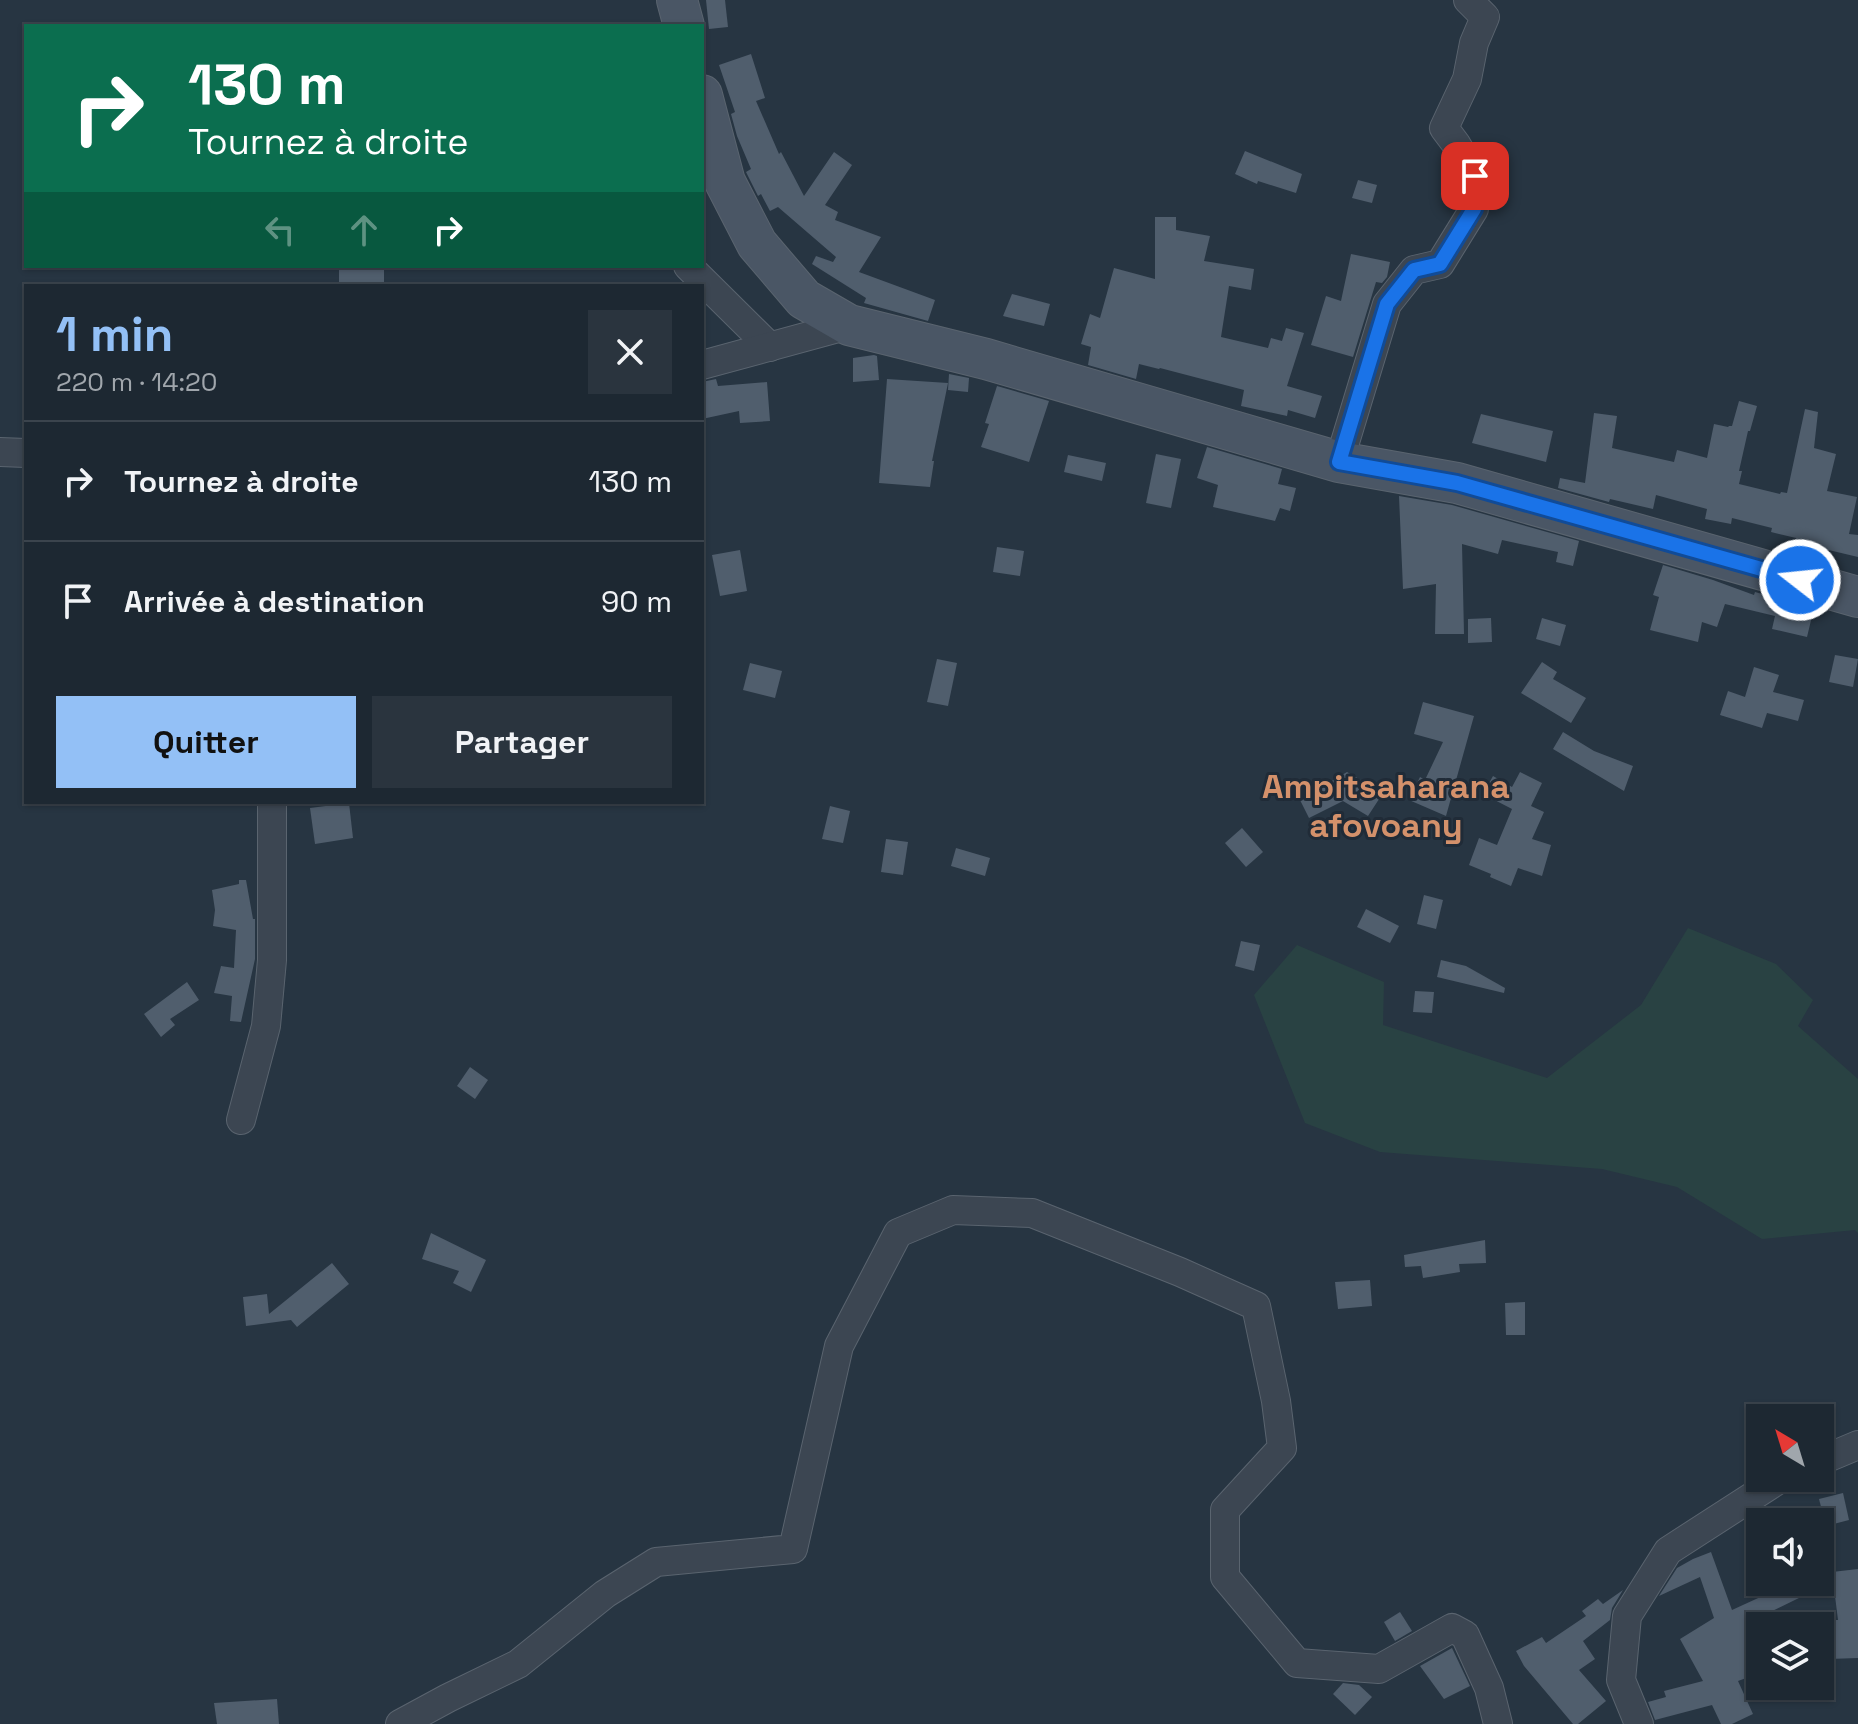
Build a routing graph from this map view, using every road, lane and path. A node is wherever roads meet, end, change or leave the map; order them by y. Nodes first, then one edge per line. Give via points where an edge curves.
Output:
1 (677, 0) edge
2 (1468, 0) edge
3 (683, 24) edge
4 (704, 103) edge
5 (690, 268) edge
6 (849, 325) junction
7 (770, 347) junction
8 (704, 364) edge
9 (0, 452) edge
10 (24, 453) edge
11 (1339, 462) junction
12 (1858, 597) edge
13 (272, 804) edge
14 (241, 1120) dead end
15 (1858, 1445) edge
16 (1834, 1455) edge
17 (1759, 1492) edge
18 (400, 1724) edge
19 (1498, 1724) edge
20 (1639, 1724) edge

1 - 3 main road
2 - 11 street via 1485,17 1467,79 1444,128 1475,176 1474,209 1440,264 1414,270 1387,304
4 - 6 main road via 725,182 757,244 804,299
5 - 7 street
6 - 7 street
6 - 11 main road via 986,359
7 - 8 street
9 - 10 street
11 - 12 main road via 1457,483
13 - 14 street via 272,960 266,1026
15 - 16 street
17 - 20 street via 1668,1551 1627,1616 1621,1680
18 - 19 street via 518,1664 605,1594 656,1562 793,1549 839,1346 898,1233 953,1210 1032,1213 1256,1306 1282,1448 1225,1510 1225,1577 1297,1663 1379,1669 1452,1628 1465,1635 1489,1688

